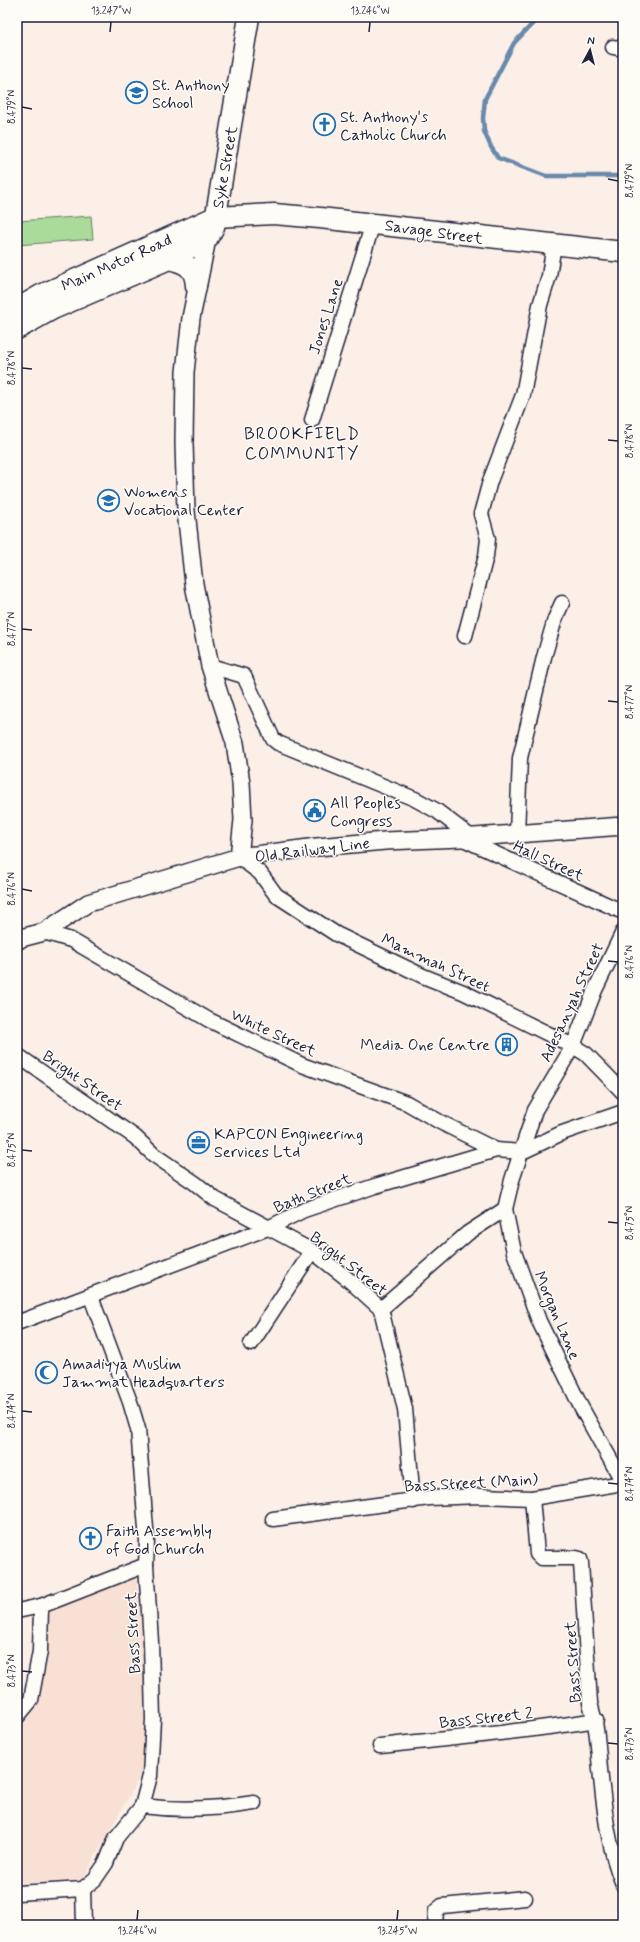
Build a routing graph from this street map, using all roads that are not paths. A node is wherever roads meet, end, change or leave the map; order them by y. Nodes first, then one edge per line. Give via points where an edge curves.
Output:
1 (249, 17) edge
2 (244, 215) joint
3 (215, 217) junction
4 (373, 223) junction
5 (207, 239) junction
6 (554, 244) junction
7 (623, 252) edge
8 (169, 259) junction
9 (196, 286) junction
10 (17, 309) edge
11 (17, 329) edge
12 (312, 420) dead end
13 (562, 603) dead end
14 (465, 636) dead end
15 (210, 666) junction
16 (623, 826) edge
17 (517, 834) junction
18 (466, 838) junction
19 (239, 857) junction
20 (623, 912) edge
21 (44, 932) junction
22 (623, 932) edge
23 (18, 937) edge
24 (573, 1046) junction
25 (17, 1055) edge
26 (623, 1092) edge
27 (623, 1112) edge
28 (496, 1150) junction
29 (522, 1152) junction
30 (505, 1209) junction
31 (268, 1228) junction
32 (312, 1252) junction
33 (91, 1296) junction
34 (381, 1309) junction
35 (18, 1322) edge
36 (251, 1344) dead end
37 (623, 1483) edge
38 (532, 1498) junction
39 (413, 1501) junction
40 (273, 1520) dead end
41 (146, 1565) junction
42 (41, 1606) junction
43 (17, 1611) edge
44 (17, 1717) edge
45 (596, 1720) junction
46 (380, 1746) dead end
47 (254, 1803) dead end
48 (142, 1806) junction
49 (623, 1884) edge
50 (83, 1889) junction
51 (17, 1893) edge
52 (525, 1898) dead end
53 (84, 1925) edge
54 (435, 1925) edge

1 - 3 main road, Syke Street
2 - 3 main road, Syke Street
2 - 4 main road, Savage Street via 274,214
3 - 5 main road via 214,228
3 - 10 main road, Main Motor Road via 41,295
4 - 6 main road, Savage Street via 501,240
4 - 12 street, Jones Lane
5 - 8 main road, Main Motor Road
5 - 9 street
6 - 7 main road, Savage Street
6 - 14 street via 524,395 490,480 481,514 488,539 486,556
8 - 9 main road via 189,267 196,274
8 - 11 main road, Main Motor Road via 52,309
9 - 15 street via 185,372 184,443 194,584
13 - 17 street via 544,657 520,758
15 - 18 street, Hall Street via 244,676 278,743 415,799 437,811
15 - 19 street via 235,743 244,820
16 - 17 street, Old Railway Line
17 - 18 street, Old Railway Line
18 - 19 street, Old Railway Line via 317,846
18 - 20 street, Hall Street
19 - 21 street, Old Railway Line via 88,903
19 - 24 street, Mammah Street via 260,873 276,895 336,934
21 - 23 street, Old Railway Line
21 - 28 street, White Street via 71,940 209,1020 302,1065 407,1103
22 - 24 street, Adesanyah Street via 595,990
24 - 26 street, Mammah Street via 586,1054
24 - 29 street, Adesanyah Street via 535,1110
25 - 31 street, Bright Street via 135,1137 154,1155 215,1199
27 - 29 street, Bath Street via 562,1133
28 - 29 street, Bath Street
28 - 31 street, Bath Street via 304,1210
29 - 30 street, Morgan Lane
30 - 34 street via 468,1233
30 - 37 street, Morgan Lane via 514,1252 539,1321 581,1407
31 - 32 street, Bright Street
31 - 33 street, Bath Street
32 - 34 street, Bright Street
32 - 36 street
33 - 35 street, Bath Street
33 - 41 street, Bass Street via 138,1429 147,1541
34 - 39 street, Bright Street via 405,1409
37 - 38 street, Bass Street (Main)
38 - 39 street, Bass Street (Main) via 480,1496
38 - 45 street, Bass Street via 537,1554 541,1558 580,1559 590,1703
39 - 40 street, Bass Street (Main)
41 - 42 street
41 - 48 street, Bass Street via 153,1719 150,1776
42 - 43 street
42 - 44 street via 40,1651 31,1700
45 - 46 street, Bass Street 2 via 549,1728
45 - 49 street, Bass Street via 600,1771 612,1852
47 - 48 street via 222,1808 164,1809
48 - 50 street, Bass Street via 116,1838 106,1863 95,1879
50 - 51 street
50 - 53 street
52 - 54 street via 442,1906 436,1911

